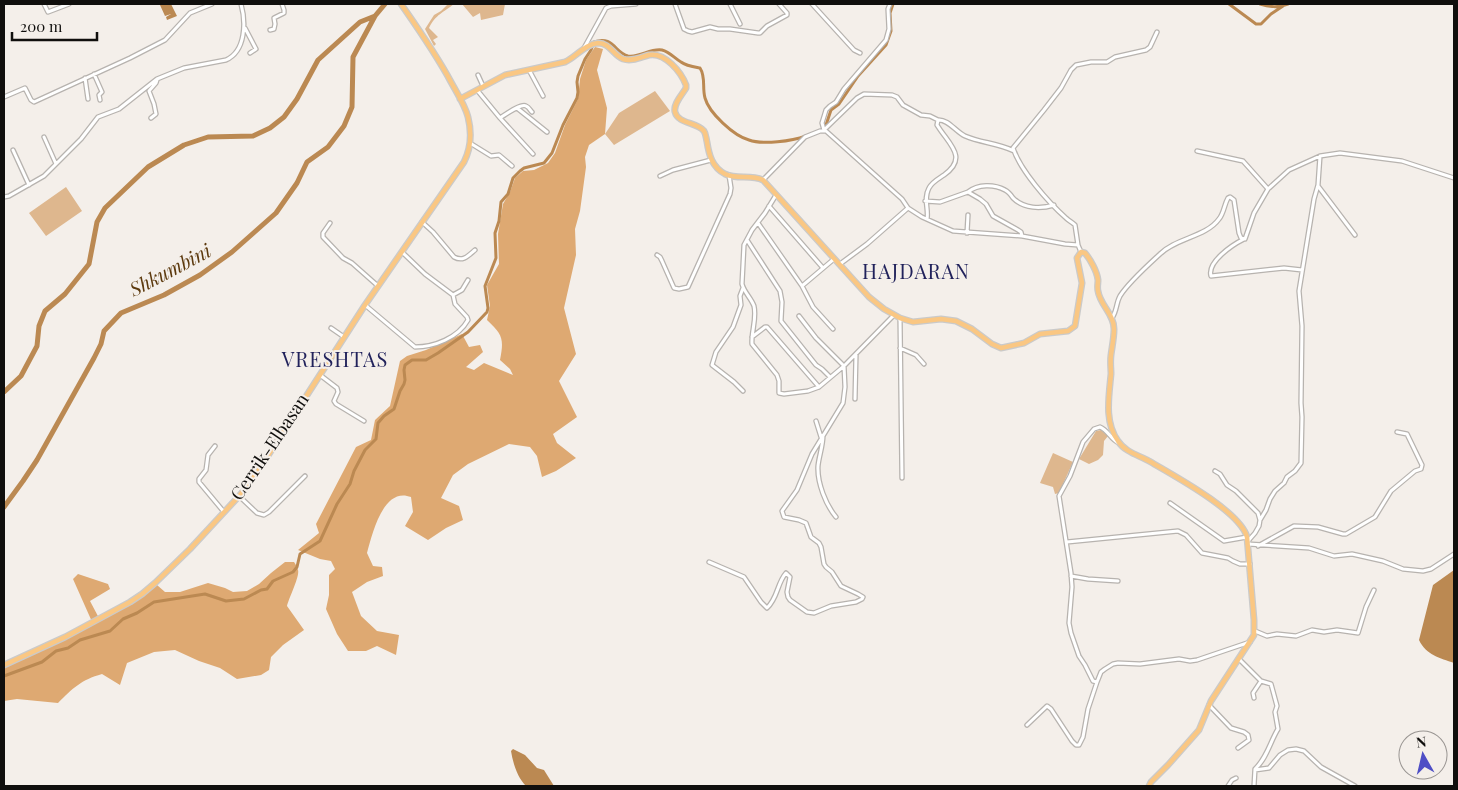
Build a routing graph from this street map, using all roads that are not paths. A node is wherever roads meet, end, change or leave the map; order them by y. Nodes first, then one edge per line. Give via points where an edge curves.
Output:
1 (44, 4) edge
2 (68, 4) edge
3 (212, 4) edge
4 (241, 4) edge
5 (282, 4) edge
6 (401, 4) edge
7 (636, 4) edge
8 (675, 4) edge
9 (730, 4) edge
10 (779, 4) edge
11 (812, 4) edge
12 (890, 4) edge
13 (740, 24) dead end
14 (244, 27) junction
15 (270, 30) dead end
16 (1157, 32) dead end
17 (584, 48) junction
18 (250, 53) dead end
19 (860, 53) dead end
20 (528, 70) junction
21 (94, 74) junction
22 (478, 74) dead end
23 (85, 78) junction
24 (157, 79) junction
25 (483, 86) junction
26 (477, 89) junction
27 (543, 96) dead end
28 (4, 97) edge
29 (460, 98) junction
30 (88, 99) dead end
31 (100, 100) dead end
32 (517, 108) junction
33 (532, 112) dead end
34 (151, 118) dead end
35 (500, 118) junction
36 (938, 120) junction
37 (823, 129) junction
38 (547, 132) dead end
39 (44, 137) dead end
40 (470, 143) junction
41 (13, 150) dead end
42 (1197, 151) dead end
43 (1014, 152) junction
44 (533, 154) dead end
45 (1320, 156) junction
46 (711, 160) junction
47 (56, 164) junction
48 (512, 166) dead end
49 (729, 175) junction
50 (660, 176) dead end
51 (1454, 178) edge
52 (763, 180) junction
53 (1318, 185) junction
54 (29, 186) junction
55 (1268, 189) junction
56 (968, 192) junction
57 (776, 194) junction
58 (4, 197) edge
59 (925, 201) junction
60 (1054, 205) junction
61 (769, 206) junction
62 (908, 208) junction
63 (968, 215) dead end
64 (927, 220) junction
65 (422, 222) junction
66 (330, 223) dead end
67 (758, 223) junction
68 (967, 232) junction
69 (1355, 235) dead end
70 (1022, 236) junction
71 (1244, 239) junction
72 (747, 240) junction
73 (1078, 245) junction
74 (475, 250) dead end
75 (402, 252) junction
76 (1081, 252) junction
77 (657, 255) dead end
78 (835, 258) junction
79 (840, 264) junction
80 (822, 268) junction
81 (1302, 270) junction
82 (468, 280) dead end
83 (378, 286) junction
84 (802, 286) junction
85 (743, 288) junction
86 (453, 295) junction
87 (365, 305) junction
88 (894, 315) junction
89 (799, 316) dead end
90 (900, 318) junction
91 (1112, 318) junction
92 (331, 328) dead end
93 (833, 329) dead end
94 (344, 337) junction
95 (752, 337) junction
96 (900, 348) junction
97 (856, 354) junction
98 (924, 364) dead end
99 (844, 366) junction
100 (319, 375) junction
101 (830, 377) junction
102 (819, 387) junction
103 (743, 391) dead end
104 (855, 399) dead end
105 (364, 421) dead end
106 (816, 421) dead end
107 (1397, 432) dead end
108 (822, 436) junction
109 (1118, 443) junction
110 (215, 446) dead end
111 (1215, 470) dead end
112 (305, 476) dead end
113 (902, 478) dead end
114 (239, 496) junction
115 (1170, 503) dead end
116 (224, 512) junction
117 (836, 517) dead end
118 (1260, 520) junction
119 (1248, 541) junction
120 (1067, 542) junction
121 (1258, 546) junction
122 (1454, 554) edge
123 (709, 562) dead end
124 (1250, 564) junction
125 (1071, 576) junction
126 (1118, 581) dead end
127 (1374, 590) dead end
128 (1255, 631) junction
129 (1250, 642) junction
130 (1239, 659) junction
131 (4, 665) edge
132 (1261, 681) junction
133 (1097, 682) junction
134 (1254, 698) dead end
135 (1209, 705) junction
136 (1027, 725) dead end
137 (1238, 748) dead end
138 (1255, 770) junction
139 (1236, 778) dead end
140 (1149, 786) edge
141 (1228, 786) edge
142 (1254, 786) edge
143 (1355, 786) edge

1 - 2 street via 48,12
3 - 21 street via 190,13 164,40
4 - 14 street
5 - 15 street via 284,13 274,18 274,29
6 - 29 main road, Cerrik-Elbasan via 431,46
7 - 17 street via 606,8
8 - 10 street via 688,32 710,27 758,33 787,15
9 - 13 street
11 - 19 street
12 - 37 street via 886,40 826,110
14 - 18 street via 256,49
14 - 24 street via 240,45 232,57 184,68
16 - 43 street via 1146,50 1107,62 1076,65 1016,143
17 - 20 main road via 565,62
17 - 46 main road via 603,44 624,60 654,55 667,60 686,85 675,108 676,115 704,130
20 - 25 main road via 505,75
20 - 27 street
21 - 23 street
21 - 31 street via 102,92 98,95
22 - 25 street
23 - 28 street via 34,102 25,88
23 - 30 street
24 - 34 street via 149,91 156,114
24 - 47 street via 119,109 98,117
25 - 26 main road
26 - 29 main road
26 - 35 street
29 - 40 main road, Cerrik-Elbasan via 469,119
32 - 33 street via 526,105
32 - 35 street
32 - 38 street
35 - 44 street
36 - 37 street via 903,105 892,95 864,94
36 - 43 street via 947,122 966,136
36 - 59 street via 937,125 956,154 952,167 932,183
37 - 52 street via 802,139
37 - 62 street via 902,199
39 - 47 street
40 - 48 street via 490,156 499,155
40 - 65 main road, Cerrik-Elbasan via 464,162
41 - 54 street
42 - 55 street via 1243,160
43 - 60 street via 1028,176
45 - 51 street via 1340,153 1402,161
45 - 53 street
45 - 55 street via 1289,170
46 - 49 main road
46 - 50 street
47 - 54 street
49 - 52 main road
49 - 77 street via 730,194 688,286 679,290 674,288
52 - 57 main road
53 - 69 street
53 - 81 street
54 - 58 street
55 - 71 street
56 - 59 street via 940,202
56 - 60 street via 978,187 996,187 1034,208
56 - 70 street via 980,198 993,216 1021,232
57 - 61 street
57 - 78 main road
59 - 64 street
60 - 73 street via 1075,225
61 - 67 street
61 - 80 street
62 - 64 street
62 - 79 street
63 - 68 street
64 - 68 street via 953,231
65 - 74 street via 454,257 466,258
65 - 75 main road, Cerrik-Elbasan
66 - 83 street via 323,237
67 - 72 street
67 - 84 street
68 - 70 street
70 - 73 street
71 - 81 street via 1221,256 1210,270 1211,276 1284,268
71 - 91 street via 1239,233 1234,200 1230,197 1212,226 1167,248 1130,284 1119,299
72 - 85 street via 744,245
72 - 101 street via 780,291 781,321 816,365
73 - 76 street
75 - 83 main road, Cerrik-Elbasan
75 - 86 street
76 - 90 main road via 1077,258 1082,283 1077,321 1070,330 1040,334 1024,343 1001,348 956,321 941,318 912,322
76 - 91 main road via 1085,253 1096,272 1098,294
78 - 79 main road
78 - 80 street
79 - 88 main road via 870,297
80 - 84 street
81 - 118 street via 1299,291 1302,326 1301,463 1275,491
82 - 86 street via 462,290
83 - 87 main road, Cerrik-Elbasan
84 - 93 street via 813,307
85 - 95 street via 754,306
85 - 103 street via 734,326 716,352 712,365
86 - 87 street via 455,304 467,317 467,323 444,341 415,347
87 - 94 main road, Cerrik-Elbasan
88 - 90 main road
88 - 97 street
89 - 99 street
90 - 96 street
91 - 109 main road via 1109,412 1110,426
92 - 94 street
94 - 100 main road, Cerrik-Elbasan
95 - 102 street via 767,327
95 - 102 street via 752,344 779,381 779,393
96 - 98 street via 916,355
96 - 113 street
97 - 99 street
97 - 104 street
99 - 101 street
99 - 108 street via 842,403
100 - 105 street via 337,388 335,403
100 - 114 main road, Cerrik-Elbasan
101 - 102 street
106 - 108 street
107 - 121 street via 1407,434 1421,469 1391,491 1374,517 1343,534 1318,527 1294,526
108 - 117 street via 818,472 826,501
108 - 123 street via 782,514 806,523 811,537 821,547 826,567 841,586 862,599 814,613 807,612 790,600 787,592 790,576 786,573 774,601 767,608 744,577
109 - 119 main road via 1202,492 1242,525
109 - 120 street via 1100,426 1083,442 1060,496
110 - 116 street via 208,455 206,470 199,482
111 - 118 street via 1256,510
112 - 114 street via 264,514 257,513
114 - 116 main road, Cerrik-Elbasan
115 - 119 street via 1224,541
116 - 131 main road, Cerrik-Elbasan via 138,597 65,637
118 - 119 street
119 - 121 street
119 - 124 main road
120 - 124 street via 1178,531 1202,553
120 - 125 street
121 - 122 street via 1309,548 1334,556 1352,554 1403,569 1423,571 1432,569
124 - 128 main road
125 - 126 street
125 - 133 street via 1070,633 1091,679
127 - 128 street via 1358,633 1312,630 1296,636 1267,636
128 - 129 main road
129 - 130 main road
129 - 133 street via 1193,661 1113,664 1102,672
130 - 132 street
130 - 135 main road
132 - 134 street
132 - 138 street via 1271,684 1278,729
133 - 136 street via 1079,745 1074,743 1047,706
135 - 137 street via 1231,728 1248,735 1248,740
135 - 140 main road via 1197,733
138 - 142 street
138 - 143 street via 1269,768 1280,755 1296,749 1304,751 1321,767
139 - 141 street

